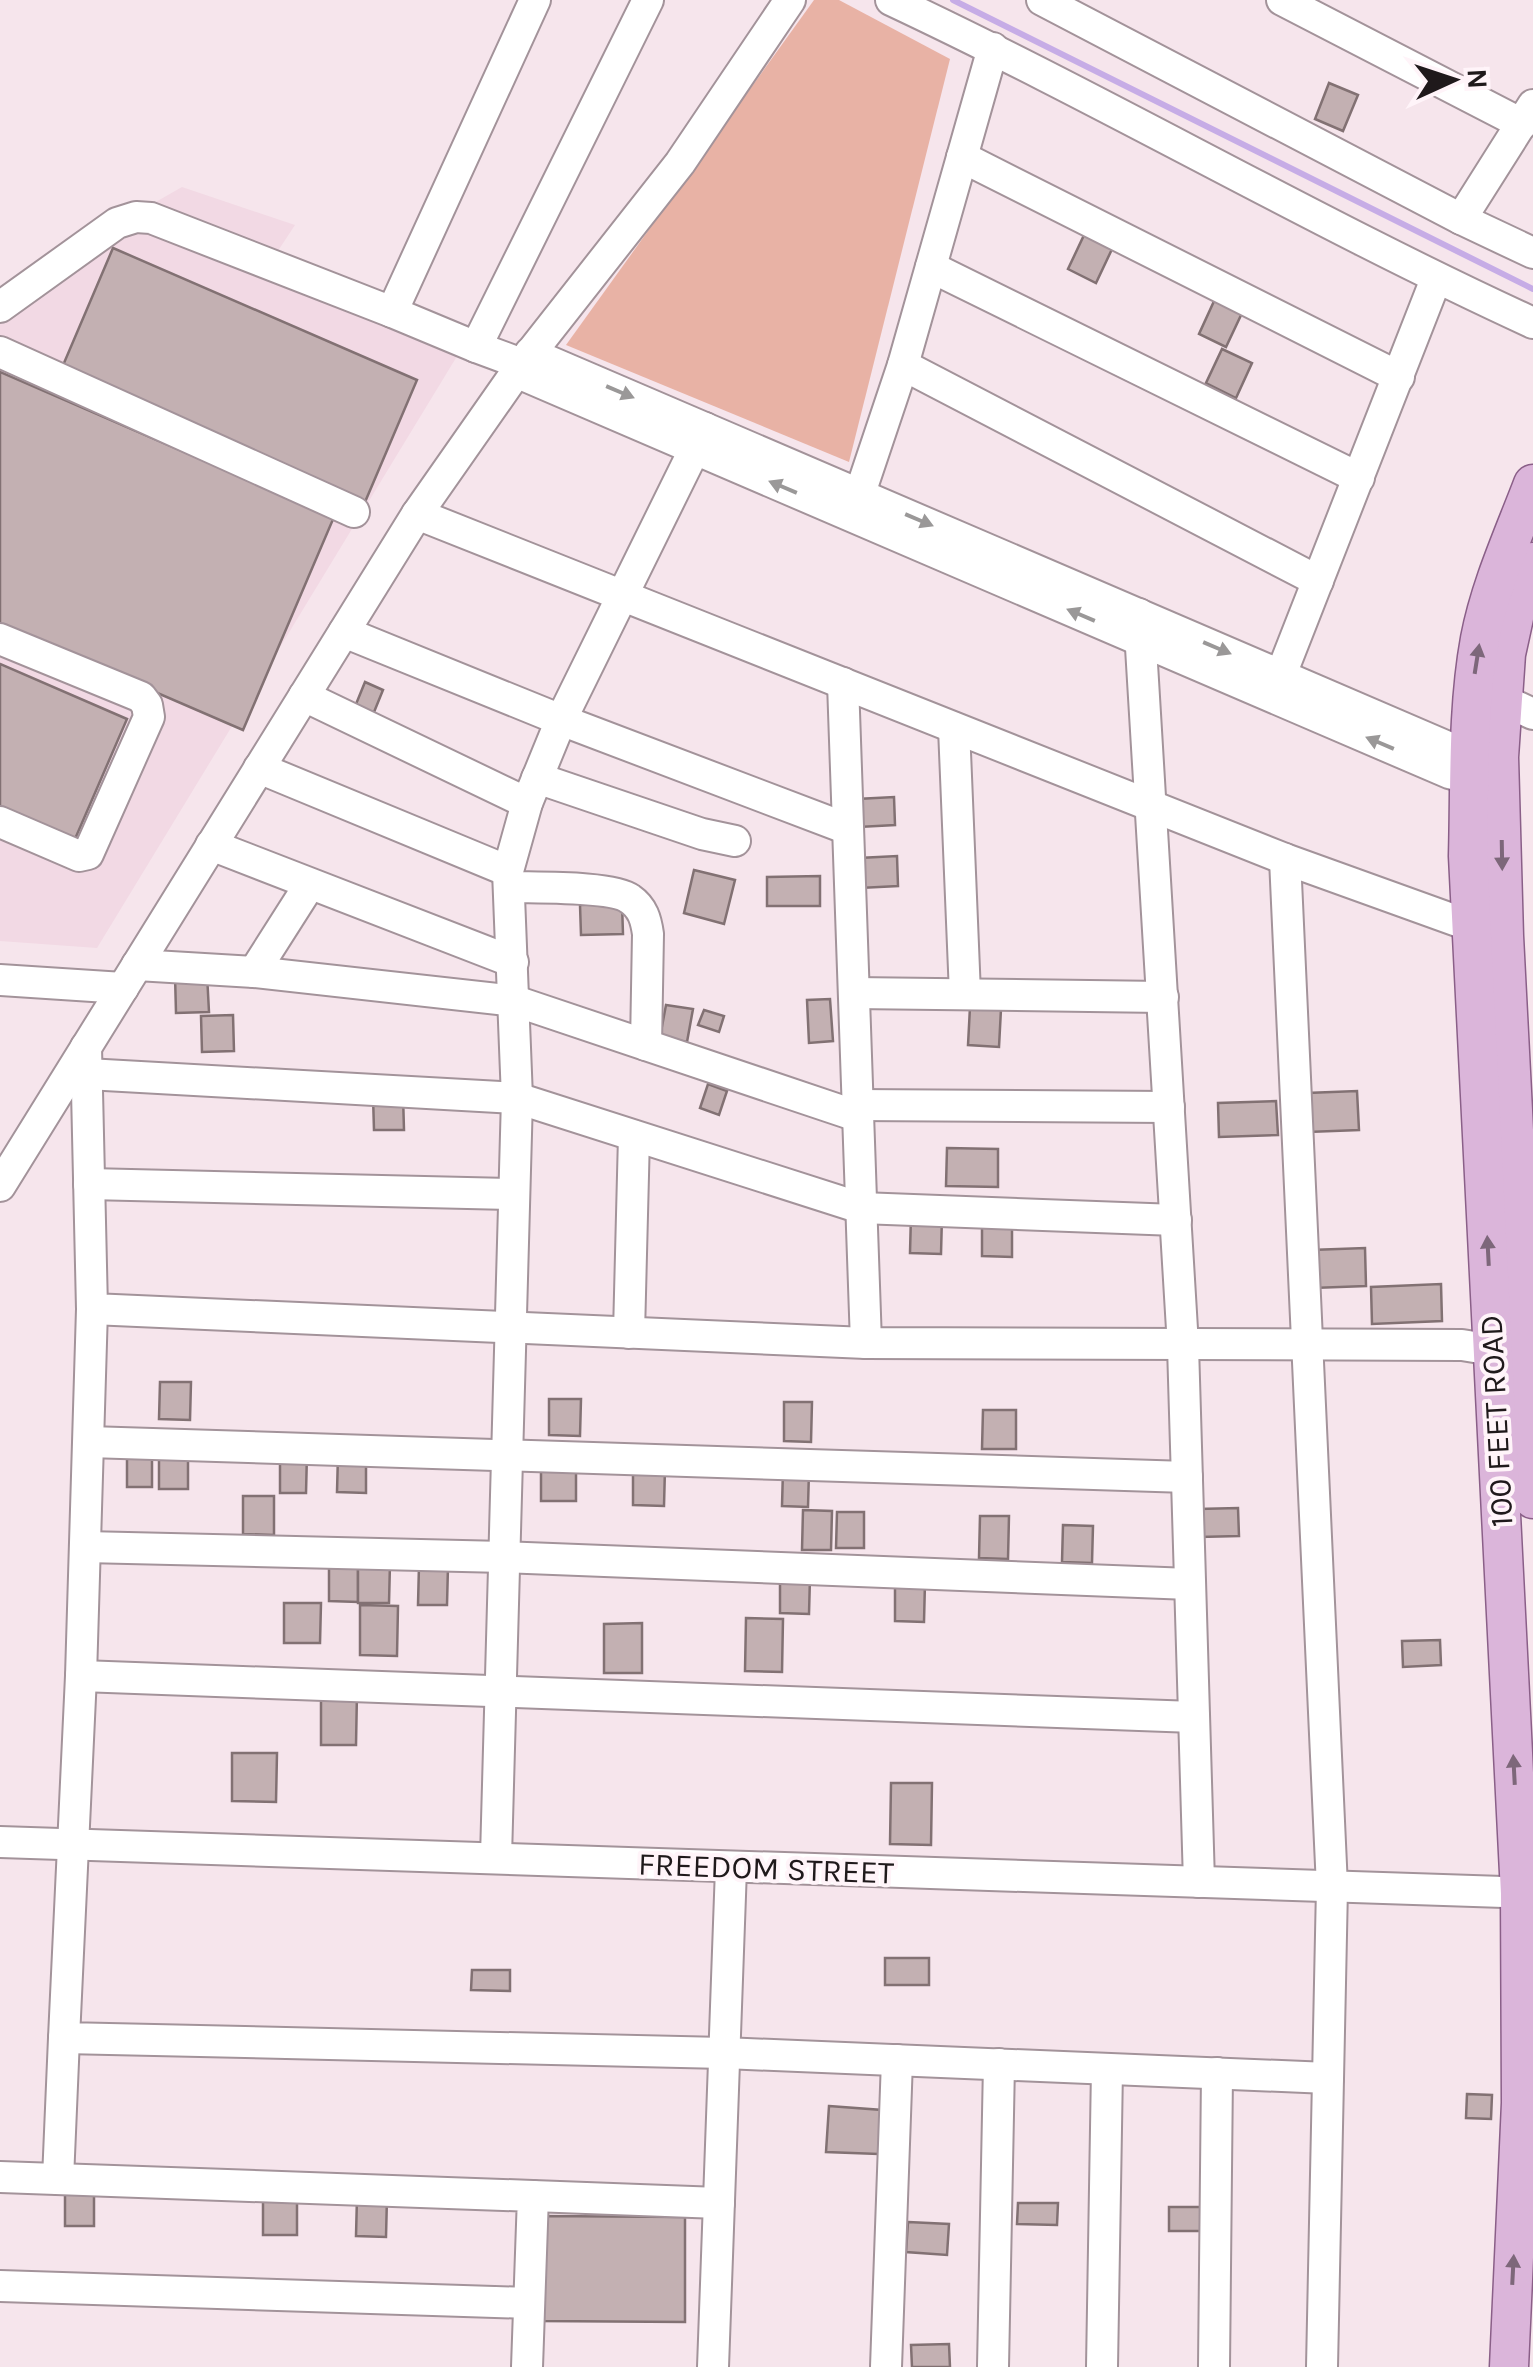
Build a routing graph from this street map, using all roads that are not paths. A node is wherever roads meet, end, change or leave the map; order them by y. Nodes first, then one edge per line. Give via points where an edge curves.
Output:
1 (535, 0) edge
2 (648, 0) edge
3 (790, 0) edge
4 (891, 0) edge
5 (1042, 0) edge
6 (1282, 0) edge
7 (993, 48) junction
8 (1527, 115) edge
9 (962, 157) junction
10 (1461, 219) junction
11 (1533, 252) edge
12 (931, 267) junction
13 (1436, 279) junction
14 (0, 308) edge
15 (392, 312) junction
16 (1533, 323) edge
17 (476, 346) junction
18 (0, 352) edge
19 (524, 363) junction
20 (903, 365) junction
21 (1399, 376) junction
22 (701, 439) junction
23 (1359, 478) junction
24 (1533, 484) edge
25 (857, 506) junction
26 (354, 512) dead end
27 (417, 514) junction
28 (1533, 562) edge
29 (1318, 581) junction
30 (624, 596) junction
31 (1139, 627) junction
32 (344, 632) junction
33 (0, 639) edge
34 (843, 683) junction
35 (1276, 686) junction
36 (304, 696) junction
37 (1517, 707) edge
38 (561, 720) junction
39 (954, 728) junction
40 (260, 768) junction
41 (1485, 771) junction
42 (532, 790) junction
43 (1153, 806) junction
44 (0, 822) edge
45 (848, 830) junction
46 (736, 841) dead end
47 (212, 845) junction
48 (1284, 859) junction
49 (509, 879) junction
50 (310, 884) junction
51 (1471, 926) junction
52 (513, 962) junction
53 (254, 972) junction
54 (130, 976) junction
55 (0, 980) edge
56 (854, 993) junction
57 (965, 994) junction
58 (1163, 997) junction
59 (515, 1001) junction
60 (646, 1045) junction
61 (86, 1061) junction
62 (517, 1098) junction
63 (1170, 1107) junction
64 (856, 1110) junction
65 (634, 1136) junction
66 (13, 1144) edge
67 (89, 1184) junction
68 (0, 1186) edge
69 (514, 1194) junction
70 (860, 1208) junction
71 (1176, 1220) junction
72 (92, 1309) junction
73 (510, 1328) junction
74 (628, 1333) junction
75 (866, 1343) junction
76 (1183, 1346) junction
77 (1306, 1346) junction
78 (1517, 1354) edge
79 (89, 1442) junction
80 (510, 1457) junction
81 (1187, 1476) junction
82 (1533, 1499) edge
83 (85, 1547) junction
84 (504, 1557) junction
85 (1190, 1584) junction
86 (81, 1676) junction
87 (501, 1692) junction
88 (1194, 1717) junction
89 (0, 1842) edge
90 (70, 1844) junction
91 (496, 1857) junction
92 (731, 1868) junction
93 (1199, 1882) junction
94 (1332, 1888) junction
95 (1526, 1893) edge
96 (64, 2038) junction
97 (724, 2053) junction
98 (898, 2060) junction
99 (999, 2064) junction
100 (1107, 2068) junction
101 (1217, 2073) junction
102 (1328, 2078) junction
103 (0, 2178) edge
104 (58, 2179) junction
105 (533, 2196) junction
106 (719, 2203) junction
107 (0, 2286) edge
108 (529, 2303) junction
109 (527, 2367) edge
110 (713, 2367) edge
111 (886, 2367) edge
112 (993, 2367) edge
113 (1102, 2367) edge
114 (1214, 2367) edge
115 (1322, 2367) edge
116 (1509, 2367) edge

1 - 15 street
2 - 17 street
3 - 19 street via 680,163
4 - 7 street
5 - 10 street
6 - 8 street
7 - 9 street
7 - 13 street
8 - 10 street
9 - 12 street
9 - 21 street
10 - 11 street
12 - 20 street
12 - 23 street
13 - 16 street
13 - 21 street
14 - 15 street via 117,223 136,217
15 - 17 street
17 - 19 street
18 - 26 street
19 - 22 street
19 - 27 street
20 - 25 street
20 - 29 street
21 - 23 street
22 - 25 street
22 - 30 street
23 - 29 street
41 -> 24 main road, 100 FEET ROAD via 1472,692 1481,636
25 - 31 street
27 - 30 street
27 - 32 street
28 - 37 main road, 100 FEET ROAD via 1515,613
29 - 35 street
30 - 34 street
30 - 38 street
31 - 35 street
31 - 43 street
32 - 36 street
32 - 38 street
33 - 44 street via 140,697 149,717 88,854
34 - 39 street
34 - 45 street
35 - 41 street
36 - 40 street
36 - 42 street
37 - 41 main road, 100 FEET ROAD
38 - 42 street
38 - 45 street
39 - 43 street
39 - 57 street
40 - 47 street
40 - 49 street
41 - 51 main road, 100 FEET ROAD via 1468,856
41 -> 78 main road, 100 FEET ROAD via 1504,936
42 - 46 street
42 - 49 street
43 - 48 street
43 - 58 street
45 - 56 street
47 - 50 street
47 - 54 street
48 - 51 street
48 - 77 street
49 - 52 street
49 - 60 street via 616,893 636,903 648,934
50 - 52 street
50 - 53 street
78 -> 51 main road, 100 FEET ROAD
52 - 59 street
53 - 54 street
53 - 59 street
54 - 55 street
54 - 61 street
56 - 57 street
56 - 64 street
57 - 58 street
58 - 63 street
59 - 60 street
59 - 62 street
60 - 64 street
61 - 62 street
61 - 66 street
61 - 67 street
62 - 65 street
62 - 69 street
63 - 64 street
63 - 71 street
64 - 70 street
65 - 70 street
65 - 74 street
66 - 68 street
67 - 69 street
67 - 72 street
69 - 73 street
70 - 71 street
70 - 75 street
71 - 76 street
72 - 73 street
72 - 79 street
73 - 74 street
73 - 80 street
74 - 75 street
75 - 76 street
76 - 77 street
76 - 81 street
77 - 78 street via 1462,1344
77 - 94 street
78 - 82 main road, 100 FEET ROAD
95 -> 78 main road, 100 FEET ROAD
79 - 80 street
79 - 83 street
80 - 81 street
80 - 84 street
81 - 85 street
83 - 84 street
83 - 86 street
84 - 85 street
84 - 87 street
85 - 88 street
86 - 87 street
86 - 90 street
87 - 88 street
87 - 91 street
88 - 93 street
89 - 90 street, FREEDOM STREET
90 - 91 street, FREEDOM STREET
90 - 96 street
91 - 92 street, FREEDOM STREET
92 - 93 street, FREEDOM STREET
92 - 97 street
93 - 94 street, FREEDOM STREET
94 - 95 street, FREEDOM STREET
94 - 102 street
116 -> 95 main road, 100 FEET ROAD
96 - 97 street
96 - 104 street
97 - 98 street
97 - 106 street
98 - 99 street
98 - 111 street
99 - 100 street
99 - 112 street
100 - 101 street
100 - 113 street
101 - 102 street
101 - 114 street
102 - 115 street
103 - 104 street
104 - 105 street
105 - 106 street
105 - 108 street
106 - 110 street
107 - 108 street
108 - 109 street

